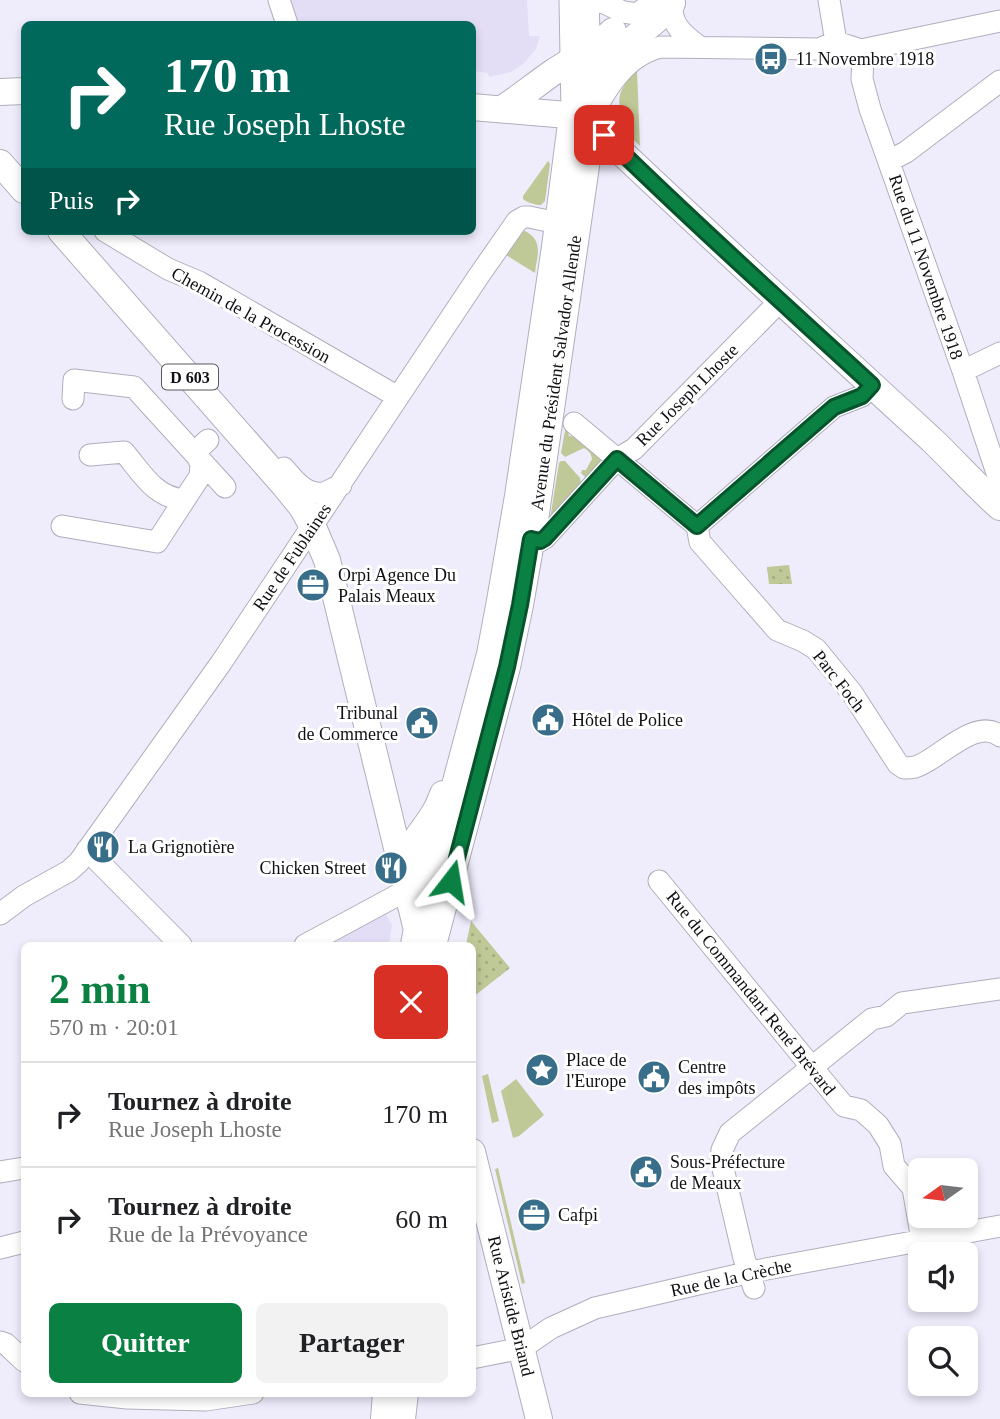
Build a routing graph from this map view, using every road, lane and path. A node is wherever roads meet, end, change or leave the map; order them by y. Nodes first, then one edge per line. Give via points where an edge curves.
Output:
1 (279, 0) edge
2 (570, 0) edge
3 (588, 0) edge
4 (598, 0) edge
5 (829, 0) edge
6 (660, 4) edge
7 (286, 21) edge
8 (1000, 21) edge
9 (836, 42) junction
10 (700, 47) junction
11 (861, 50) junction
12 (584, 64) junction
13 (0, 79) edge
14 (21, 79) edge
15 (1000, 81) edge
16 (21, 91) edge
17 (0, 92) edge
18 (476, 107) edge
19 (502, 109) junction
20 (582, 116) junction
21 (0, 148) edge
22 (889, 161) junction
23 (0, 163) edge
24 (21, 172) edge
25 (21, 187) edge
26 (568, 225) junction
27 (72, 235) edge
28 (73, 235) edge
29 (112, 235) edge
30 (781, 300) junction
31 (1000, 354) edge
32 (963, 371) junction
33 (872, 385) junction
34 (398, 397) junction
35 (73, 399) dead end
36 (574, 423) dead end
37 (213, 436) junction
38 (90, 455) dead end
39 (617, 459) junction
40 (1000, 482) edge
41 (341, 485) junction
42 (225, 487) dead end
43 (184, 500) junction
44 (1000, 507) edge
45 (528, 516) junction
46 (62, 526) dead end
47 (697, 526) junction
48 (313, 527) junction
49 (511, 623) junction
50 (499, 660) junction
51 (1000, 736) edge
52 (87, 850) junction
53 (659, 881) dead end
54 (407, 890) junction
55 (0, 914) edge
56 (421, 941) edge
57 (178, 942) edge
58 (311, 942) edge
59 (1000, 989) edge
60 (811, 1068) junction
61 (21, 1168) edge
62 (476, 1168) edge
63 (0, 1172) edge
64 (1000, 1226) edge
65 (922, 1240) junction
66 (21, 1243) edge
67 (0, 1248) edge
68 (752, 1280) junction
69 (0, 1342) edge
70 (522, 1348) junction
71 (476, 1357) edge
72 (21, 1358) edge
73 (118, 1397) edge
74 (236, 1397) edge
75 (386, 1397) edge
76 (405, 1397) edge
77 (207, 1404) edge
78 (384, 1419) edge
79 (402, 1419) edge
80 (539, 1419) edge

1 - 7 street
2 - 12 street
3 - 12 street
4 - 6 street via 623,12
5 - 9 street
6 - 10 street via 672,14 679,30
6 - 12 main road
6 - 12 main road via 655,21 601,65
8 - 11 street
9 - 10 street via 820,49
9 - 11 street
10 - 20 street via 643,52
11 - 22 street, Rue du 11 Novembre 1918 via 864,88
12 - 19 main road via 552,73
12 - 20 main road, Avenue du Président Salvador Allende
13 - 14 main road
15 - 22 street
16 - 17 main road
18 - 19 main road
19 - 20 main road
20 - 26 main road, Avenue du Président Salvador Allende
20 - 30 main road
21 - 24 street
22 - 32 street, Rue du 11 Novembre 1918
23 - 25 main road
26 - 34 street, Rue de Fublaines via 529,217 517,221
26 - 45 main road, Avenue du Président Salvador Allende
27 - 37 main road, D 603
28 - 41 street via 297,483 307,491 323,493
29 - 34 street, Chemin de la Procession
30 - 33 main road
30 - 39 street, Rue Joseph Lhoste via 634,449
31 - 32 street
32 - 40 street, Rue du 11 Novembre 1918
33 - 44 main road
33 - 47 street via 862,396 834,407
34 - 41 street, Rue de Fublaines
35 - 37 street via 74,380 134,387
36 - 39 street
37 - 42 street
37 - 43 street via 200,476
37 - 48 main road, D 603 via 302,507
38 - 43 street via 124,452 159,493
39 - 45 street, Rue Joseph Lhoste via 540,541
39 - 47 street
41 - 48 street, Rue de Fublaines
43 - 46 street via 157,542
45 - 49 main road, Avenue du Président Salvador Allende
45 - 49 street
45 - 50 main road, Avenue du Président Salvador Allende
47 - 51 street, Parc Foch via 700,542 777,630 816,649 852,693 898,764 916,767 973,734 994,731
48 - 52 street, Rue de Fublaines
48 - 54 main road, D 603 via 327,560
49 - 50 main road, Avenue du Président Salvador Allende
50 - 56 main road, Avenue du Président Salvador Allende
50 - 56 main road via 470,697 445,788 412,846
52 - 55 street, Rue de Fublaines via 69,871
52 - 57 street
53 - 60 street, Rue du Commandant René Brévard
54 - 56 main road, D 603
54 - 58 street
59 - 60 street via 902,1003 886,1016 872,1019
60 - 65 street, Rue du Commandant René Brévard via 844,1106 860,1110 885,1134 894,1166 913,1188
60 - 68 street via 730,1133 722,1150
61 - 63 street
62 - 70 main road, Rue Aristide Briand
64 - 65 street, Rue de la Crèche
65 - 68 street, Rue de la Crèche
66 - 67 street
68 - 70 street, Rue de la Crèche via 594,1308
69 - 72 street
70 - 71 street, Rue de la Crèche
70 - 80 main road, Rue Aristide Briand
73 - 77 street
74 - 77 street
75 - 78 main road
76 - 79 main road

